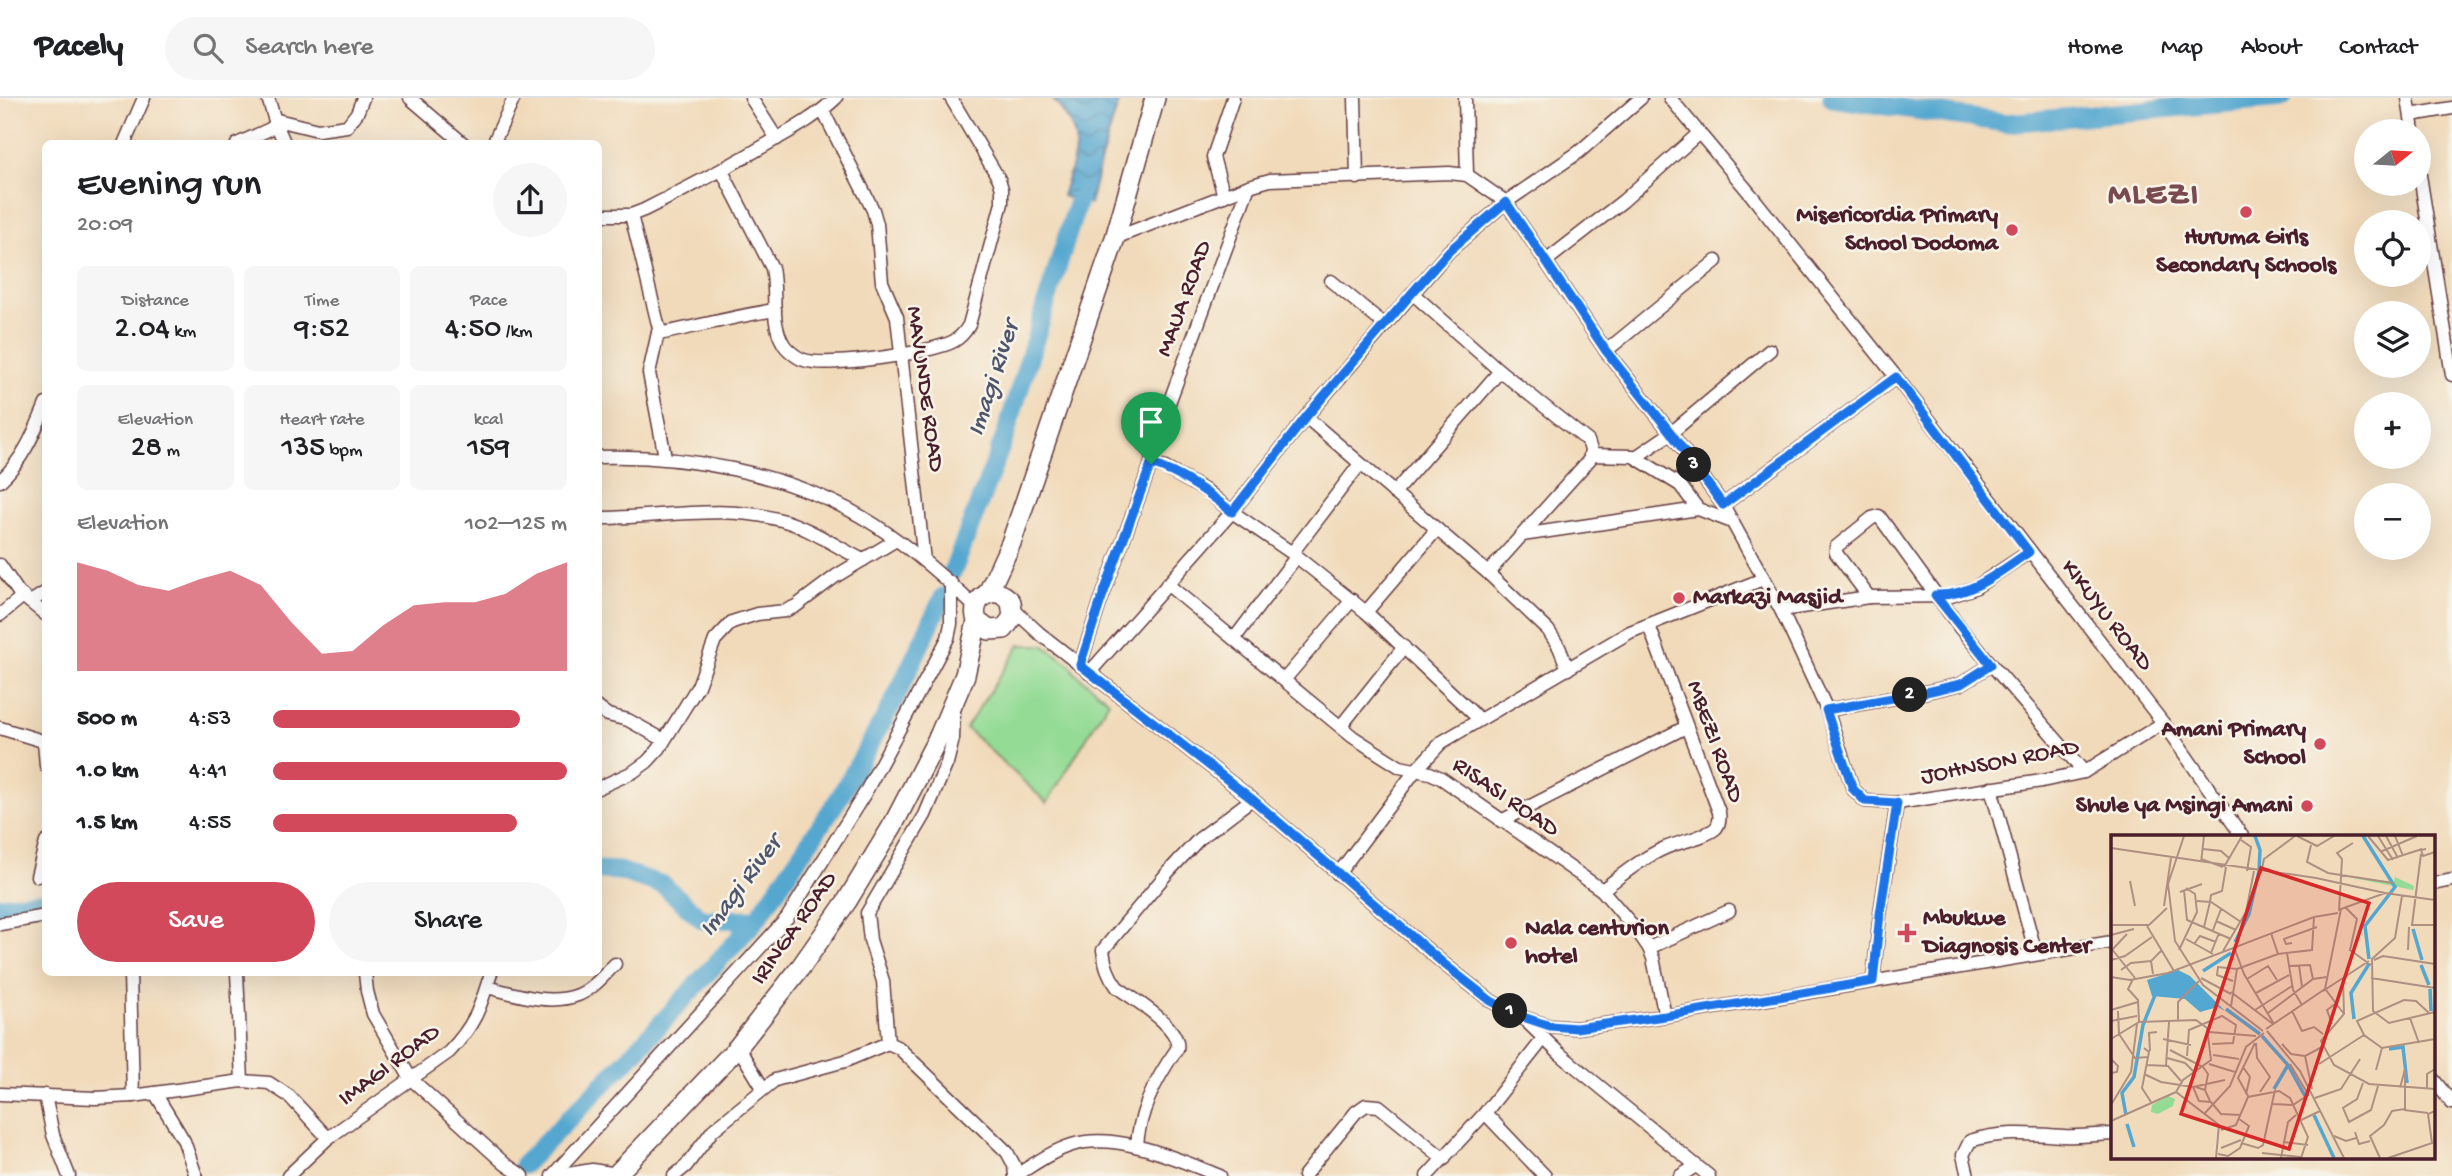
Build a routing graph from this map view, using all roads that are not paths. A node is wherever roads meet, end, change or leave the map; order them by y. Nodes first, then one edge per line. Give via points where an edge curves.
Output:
1 (144, 98) edge
2 (268, 98) edge
3 (363, 98) edge
4 (514, 98) edge
5 (751, 98) edge
6 (836, 98) edge
7 (951, 98) edge
8 (1155, 98) edge
9 (1355, 98) edge
10 (1465, 98) edge
11 (1641, 98) edge
12 (1670, 98) edge
13 (2408, 98) edge
14 (412, 99) edge
15 (1229, 101) edge
16 (2452, 108) edge
17 (823, 111) junction
18 (2411, 115) junction
19 (2412, 119) edge
20 (276, 122) junction
21 (1699, 132) junction
22 (777, 139) junction
23 (126, 140) edge
24 (246, 140) edge
25 (283, 140) edge
26 (459, 140) edge
27 (495, 140) edge
28 (722, 170) junction
29 (1467, 175) junction
30 (1357, 178) junction
31 (1249, 186) junction
32 (1224, 196) junction
33 (2423, 196) edge
34 (1506, 202) junction
35 (602, 215) edge
36 (631, 215) junction
37 (1115, 237) junction
38 (1545, 261) junction
39 (1716, 261) dead end
40 (1331, 281) dead end
41 (1412, 293) junction
42 (775, 310) junction
43 (1385, 325) junction
44 (657, 334) junction
45 (1770, 350) dead end
46 (1606, 351) junction
47 (900, 355) junction
48 (1500, 371) junction
49 (2452, 375) edge
50 (1896, 377) junction
51 (42, 413) edge
52 (1306, 417) junction
53 (1671, 433) junction
54 (1590, 455) junction
55 (602, 457) edge
56 (665, 457) junction
57 (1636, 457) junction
58 (1151, 464) junction
59 (1360, 464) junction
60 (0, 481) edge
61 (1395, 493) junction
62 (1723, 505) junction
63 (1699, 509) junction
64 (1232, 512) junction
65 (604, 518) edge
66 (1732, 522) junction
67 (1437, 529) junction
68 (1522, 535) junction
69 (896, 540) junction
70 (1011, 543) junction
71 (2029, 552) junction
72 (1294, 555) junction
73 (863, 560) junction
74 (924, 561) junction
75 (0, 565) edge
76 (1488, 573) junction
77 (1763, 579) junction
78 (951, 583) junction
79 (1167, 584) junction
80 (42, 593) edge
81 (1935, 595) junction
82 (1869, 597) junction
83 (27, 599) junction
84 (1352, 600) junction
85 (981, 604) junction
86 (1012, 606) junction
87 (1781, 610) junction
88 (42, 612) edge
89 (1366, 612) junction
90 (0, 615) edge
91 (1649, 626) junction
92 (1000, 630) junction
93 (1039, 634) junction
94 (1234, 639) junction
95 (1404, 647) junction
96 (1991, 665) junction
97 (1084, 669) junction
98 (1568, 669) junction
99 (965, 675) junction
100 (1284, 680) junction
101 (954, 701) junction
102 (1826, 710) junction
103 (602, 713) edge
104 (1479, 719) junction
105 (2163, 723) junction
106 (1340, 726) junction
107 (1686, 727) junction
108 (0, 728) edge
109 (42, 740) edge
110 (664, 740) junction
111 (1415, 771) junction
112 (2084, 772) junction
113 (602, 786) edge
114 (1991, 788) junction
115 (1252, 799) junction
116 (1897, 803) junction
117 (1501, 821) junction
118 (2241, 835) edge
119 (42, 857) edge
120 (1338, 874) junction
121 (37, 876) dead end
122 (2452, 880) edge
123 (2434, 884) edge
124 (1602, 890) junction
125 (1729, 911) dead end
126 (42, 917) edge
127 (0, 924) edge
128 (2111, 942) edge
129 (1649, 948) junction
130 (2036, 954) junction
131 (615, 964) dead end
132 (130, 976) edge
133 (237, 976) edge
134 (365, 976) edge
135 (490, 976) edge
136 (1873, 981) junction
137 (487, 986) junction
138 (1520, 1016) junction
139 (1665, 1016) junction
140 (1544, 1038) junction
141 (888, 1043) junction
142 (738, 1047) junction
143 (411, 1079) junction
144 (2434, 1080) edge
145 (243, 1081) junction
146 (763, 1088) junction
147 (155, 1093) junction
148 (0, 1094) edge
149 (45, 1095) junction
150 (133, 1096) junction
151 (2452, 1103) edge
152 (1485, 1113) junction
153 (2111, 1134) edge
154 (328, 1138) junction
155 (1137, 1146) junction
156 (1444, 1159) junction
157 (1696, 1166) junction
158 (616, 1175) edge
159 (69, 1176) edge
160 (195, 1176) edge
161 (288, 1176) edge
162 (523, 1176) edge
163 (554, 1176) edge
164 (674, 1176) edge
165 (1015, 1176) edge
166 (1220, 1176) edge
167 (1304, 1176) edge
168 (1427, 1176) edge
169 (1545, 1176) edge
170 (1680, 1176) edge
171 (1709, 1176) edge
172 (1968, 1176) edge

1 - 23 street
2 - 20 street
3 - 20 street via 346,125 317,130
4 - 27 street
5 - 22 street
6 - 17 street
7 - 47 street via 999,179 1002,203 963,334 947,344
8 - 37 highway
9 - 30 street
10 - 29 street
11 - 34 street via 1579,152
12 - 21 street, KIKUYU ROAD
13 - 18 street
14 - 26 street
15 - 32 street via 1213,157
16 - 18 street
17 - 22 street
17 - 47 street, MAVUNDE ROAD via 873,210 882,282 897,317
18 - 19 street
20 - 24 street
20 - 25 street
21 - 38 street via 1623,201
21 - 50 street, KIKUYU ROAD
22 - 28 street
28 - 36 street
28 - 42 street via 772,268
29 - 30 street
29 - 34 street
30 - 31 street via 1270,180
31 - 32 street
31 - 58 street, MAUA ROAD via 1155,442
32 - 37 street
33 - 49 street
34 - 38 street, JOHNSON ROAD
34 - 41 street via 1449,251
35 - 36 street
36 - 44 street via 657,317
37 - 70 highway
38 - 46 street, JOHNSON ROAD
39 - 46 street
40 - 43 street
41 - 43 street
41 - 48 street
42 - 44 street
42 - 47 street via 783,344 804,360
43 - 52 street
44 - 56 street via 649,373
45 - 53 street
46 - 53 street, JOHNSON ROAD
47 - 74 street, MAVUNDE ROAD
48 - 54 street via 1588,441
48 - 61 street
50 - 62 street
50 - 71 street, KIKUYU ROAD
51 - 60 street via 27,449
52 - 59 street
52 - 64 street
53 - 57 street
53 - 62 street, JOHNSON ROAD
54 - 57 street
54 - 68 street
55 - 56 street
56 - 69 street via 793,486 863,517
57 - 63 street via 1680,485
58 - 64 street via 1208,492
58 - 97 street, MAUA ROAD via 1100,603
59 - 61 street
59 - 72 street
61 - 67 street
62 - 66 street, JOHNSON ROAD
63 - 66 street
63 - 68 street
64 - 72 street
64 - 79 street
65 - 73 street via 688,513 769,517 785,520
66 - 77 street, JOHNSON ROAD
67 - 76 street
67 - 89 street
68 - 76 street
69 - 73 street
69 - 74 street
70 - 85 highway
70 - 86 highway
71 - 81 street via 1976,587 1951,596
71 - 105 street, KIKUYU ROAD
72 - 84 street
72 - 94 street
73 - 110 street via 796,606 732,622 715,640 698,686
74 - 78 street
75 - 83 street
76 - 98 street via 1548,630
77 - 87 street, JOHNSON ROAD
77 - 91 street
78 - 85 street
78 - 163 street via 948,638 864,793 787,918
79 - 94 street, RISASI ROAD
79 - 97 street
80 - 83 street
81 - 82 street
81 - 82 street via 1879,516 1836,547
81 - 96 street
82 - 87 street
83 - 88 street
83 - 90 street
84 - 89 street
84 - 100 street
85 - 86 highway via 1001,594
85 - 92 highway via 982,627
85 - 99 highway
86 - 92 highway via 1009,624
86 - 93 street
87 - 102 street, JOHNSON ROAD
89 - 95 street
91 - 98 street via 1630,632
91 - 107 street, MBEZI ROAD
92 - 93 street
92 - 99 highway
93 - 97 street
94 - 100 street, RISASI ROAD
95 - 104 street
95 - 106 street
96 - 102 street via 1961,684
96 - 112 street
97 - 115 street
98 - 104 street
99 - 101 highway, IRINGA ROAD
100 - 106 street, RISASI ROAD
101 - 141 street via 947,763 925,815 867,913 883,981
101 - 142 highway, IRINGA ROAD via 892,825 847,901
102 - 116 street, JOHNSON ROAD via 1853,789 1865,801
103 - 110 street via 628,719
104 - 111 street via 1436,747
105 - 112 street, JOHNSON ROAD
105 - 118 street, KIKUYU ROAD
106 - 111 street, RISASI ROAD via 1387,760
107 - 117 street
107 - 124 street, MBEZI ROAD via 1719,812 1717,827 1648,857
108 - 109 street
110 - 113 street via 647,762
111 - 117 street, RISASI ROAD via 1441,778
111 - 120 street
112 - 114 street, JOHNSON ROAD
114 - 116 street, JOHNSON ROAD
114 - 130 street
115 - 120 street
115 - 155 street via 1199,839 1102,950 1105,968 1118,987 1168,1026 1179,1043 1153,1089
116 - 136 street
117 - 124 street, RISASI ROAD
119 - 121 street
120 - 138 street via 1481,994
122 - 123 street
124 - 129 street, RISASI ROAD
125 - 129 street
126 - 127 street
128 - 130 street
129 - 139 street, RISASI ROAD
130 - 136 street
131 - 137 street via 593,986 552,1000
132 - 150 street
133 - 145 street
134 - 143 street via 373,1014
135 - 137 street, IMAGI ROAD
136 - 139 street
137 - 143 street, IMAGI ROAD via 477,1017 464,1036
138 - 139 street via 1576,1028
138 - 140 street
140 - 152 street
140 - 157 street
141 - 146 street
141 - 165 street via 899,1048 1007,1152
142 - 146 street
142 - 158 highway, IRINGA ROAD
143 - 154 street, IMAGI ROAD
143 - 162 street
144 - 151 street
145 - 147 street
145 - 154 street via 269,1083 289,1096
146 - 164 street via 713,1130
147 - 150 street
147 - 160 street via 184,1141
148 - 149 street
149 - 150 street
149 - 159 street via 53,1135
152 - 156 street
152 - 169 street
153 - 172 street via 1989,1135 1970,1141 1963,1155
154 - 161 street, IMAGI ROAD
155 - 165 street via 1072,1145
155 - 166 street
156 - 167 street via 1379,1106 1366,1105
156 - 168 street
157 - 170 street
157 - 171 street
158 - 163 street via 592,1170

